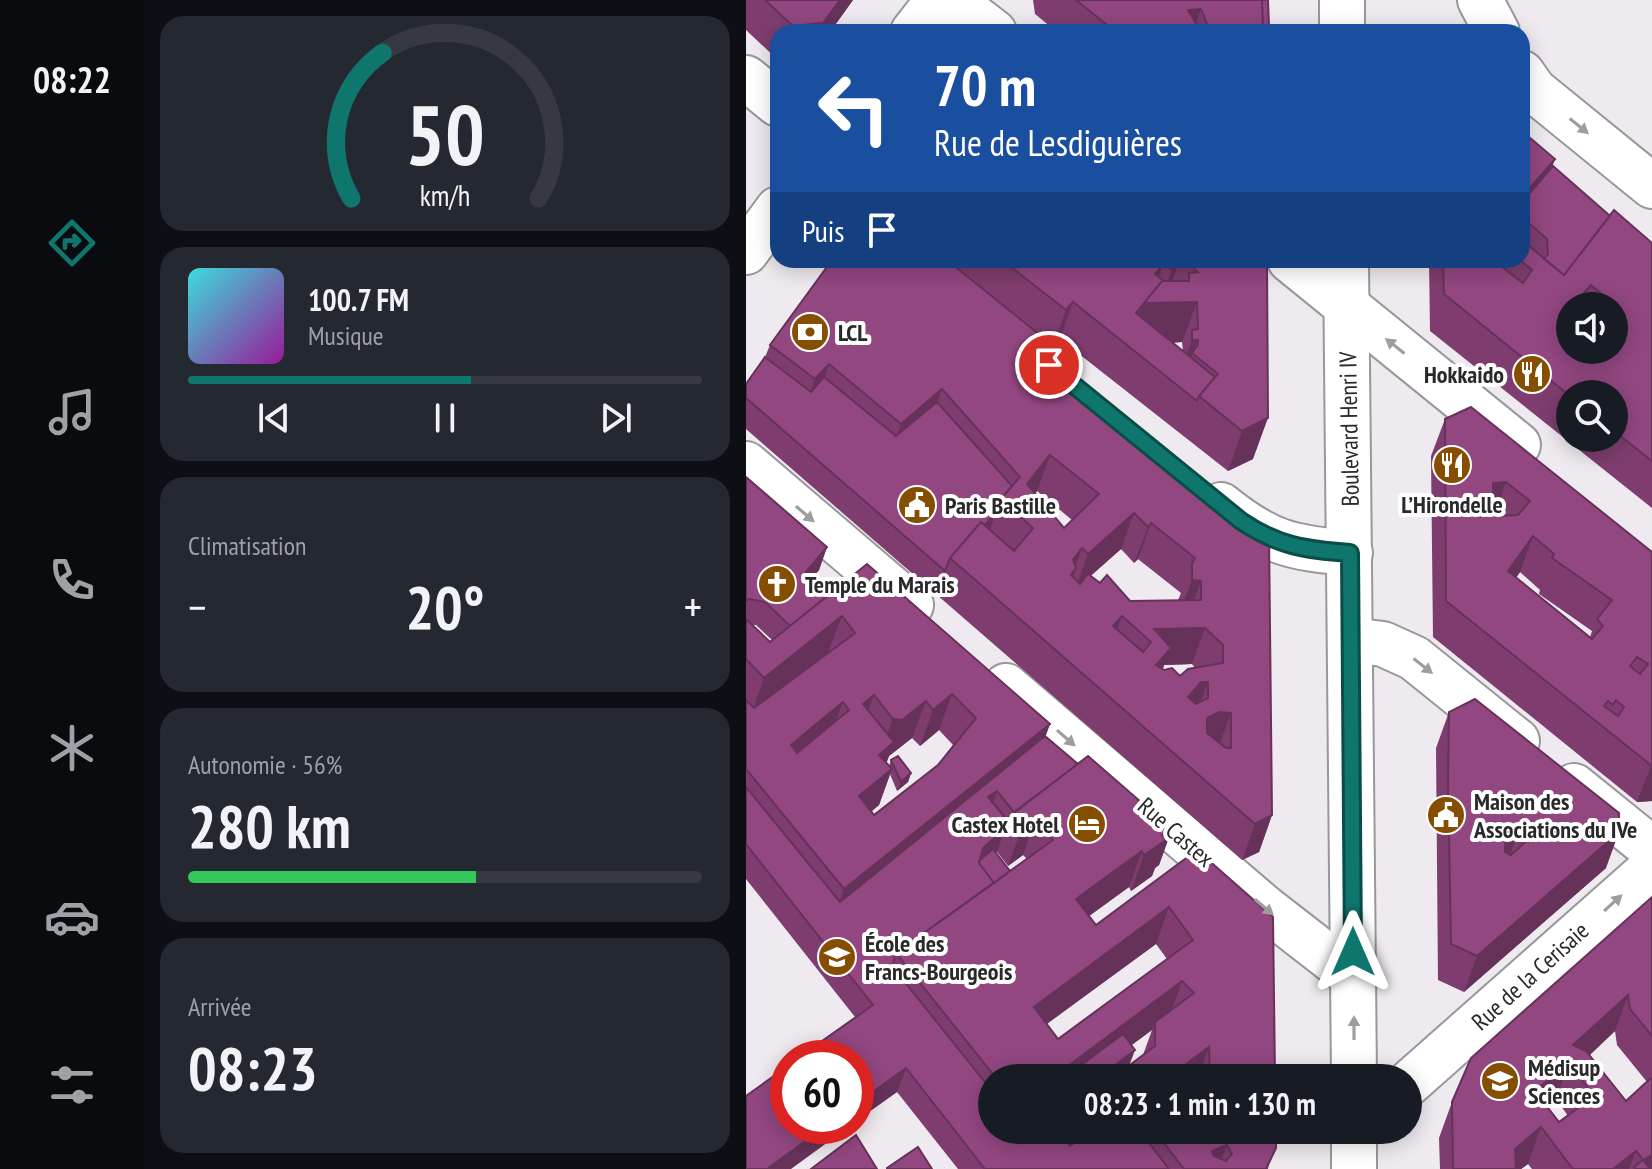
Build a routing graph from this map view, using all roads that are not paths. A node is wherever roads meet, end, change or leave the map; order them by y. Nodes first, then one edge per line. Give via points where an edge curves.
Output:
1 (938, 0) edge
2 (952, 0) edge
3 (1342, 0) edge
4 (1480, 0) edge
5 (919, 24) edge
6 (984, 24) edge
7 (1342, 24) edge
8 (1493, 24) edge
9 (746, 78) edge
10 (1530, 84) edge
11 (770, 98) edge
12 (1652, 186) edge
13 (770, 220) edge
14 (746, 252) edge
15 (1299, 268) edge
16 (1346, 268) edge
17 (1347, 310) junction
18 (746, 464) edge
19 (1553, 474) edge
20 (1194, 483) edge
21 (1350, 553) junction
22 (939, 629) edge
23 (1351, 640) junction
24 (975, 660) edge
25 (1652, 849) edge
26 (1652, 868) edge
27 (1354, 977) junction
28 (1354, 1064) edge
29 (1422, 1072) edge
30 (1354, 1144) edge
31 (1354, 1169) edge

1 - 5 street
2 - 6 street
3 - 7 street
4 - 8 street
9 - 11 street
10 -> 12 street
13 - 14 street
15 - 17 street
16 - 17 street, Boulevard Henri IV
19 -> 17 street
17 - 21 street, Boulevard Henri IV
18 -> 22 street
20 - 21 street via 1270,540
21 - 23 street, Boulevard Henri IV
23 -> 25 street via 1383,644 1414,658
23 - 27 street, Boulevard Henri IV
24 -> 27 street, Rue Castex via 1264,907
29 -> 26 street, Rue de la Cerisaie
28 -> 27 street, Boulevard Henri IV
30 - 31 street

